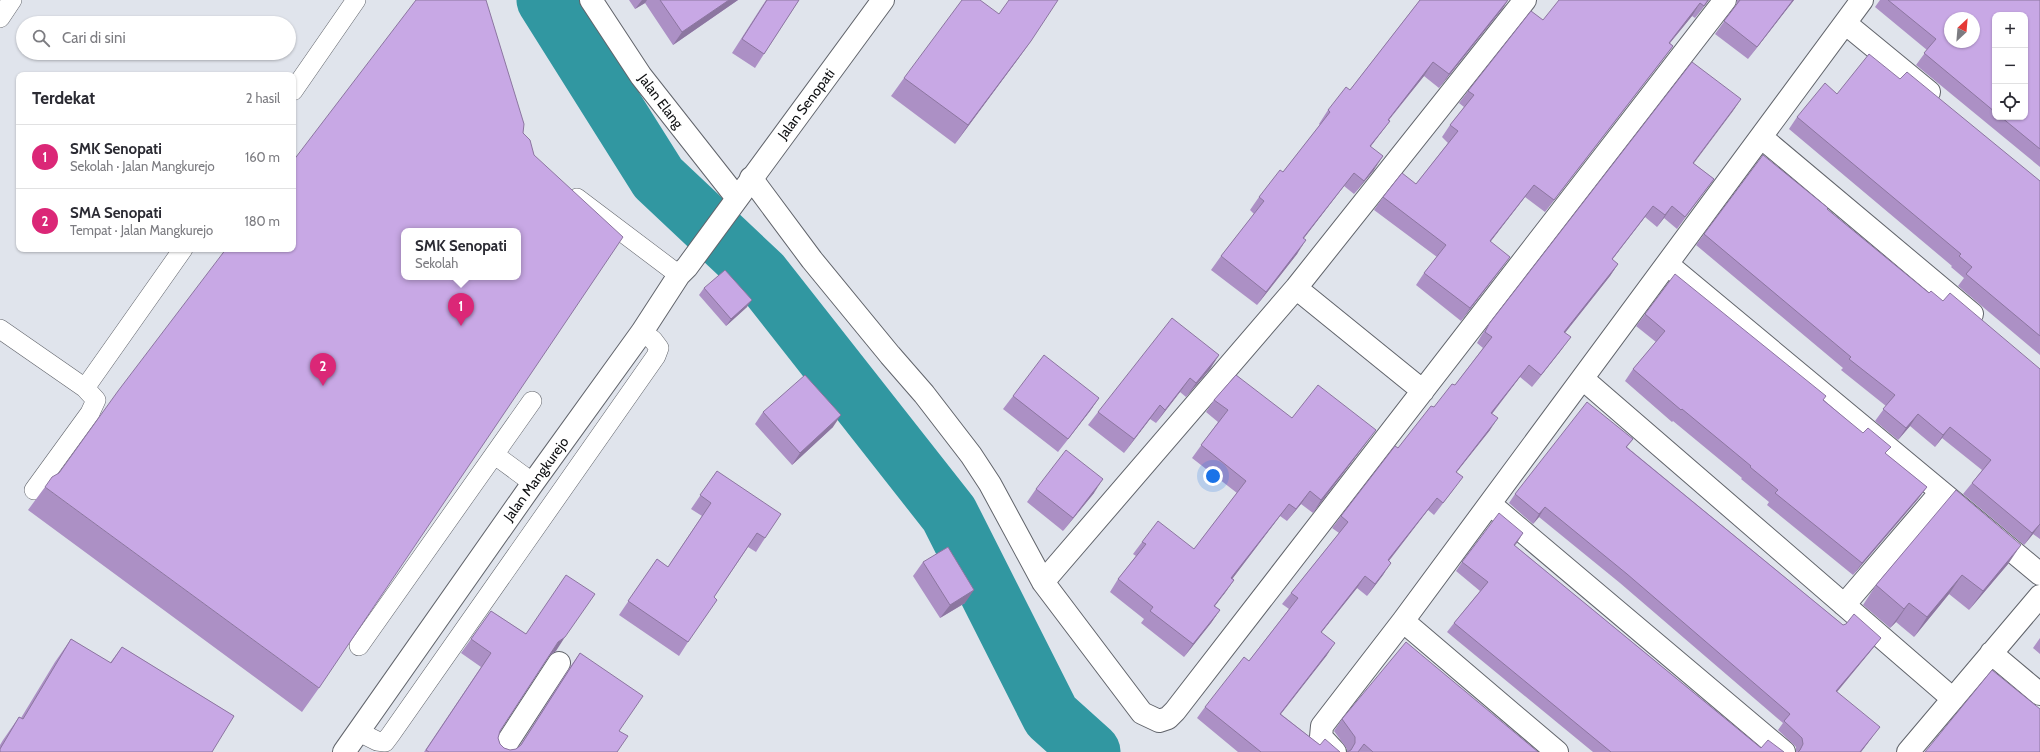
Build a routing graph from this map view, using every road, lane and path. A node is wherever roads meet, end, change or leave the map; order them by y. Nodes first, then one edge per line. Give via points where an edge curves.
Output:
1 (12, 0) edge
2 (356, 0) edge
3 (591, 0) edge
4 (883, 0) edge
5 (1525, 0) edge
6 (1725, 0) edge
7 (1862, 0) edge
8 (0, 18) edge
9 (1846, 23) junction
10 (296, 87) edge
11 (1943, 103) edge
12 (1761, 138) junction
13 (751, 178) junction
14 (565, 189) edge
15 (733, 203) junction
16 (181, 252) edge
17 (1667, 264) junction
18 (683, 271) junction
19 (1296, 288) junction
20 (1985, 326) edge
21 (0, 329) edge
22 (642, 332) junction
23 (1583, 379) junction
24 (85, 388) junction
25 (1423, 391) junction
26 (532, 401) edge
27 (556, 451) junction
28 (494, 455) junction
29 (578, 467) junction
30 (533, 483) junction
31 (34, 490) dead end
32 (1941, 492) junction
33 (1490, 504) junction
34 (2040, 574) edge
35 (1043, 582) junction
36 (461, 584) junction
37 (2040, 596) edge
38 (485, 601) junction
39 (1844, 605) junction
40 (1403, 621) junction
41 (359, 646) edge
42 (1992, 653) junction
43 (559, 663) dead end
44 (2040, 694) edge
45 (1953, 699) junction
46 (358, 732) junction
47 (344, 752) edge
48 (501, 752) edge
49 (1335, 752) edge
50 (1557, 752) edge
51 (1784, 752) edge
52 (1908, 752) edge

1 - 8 lane
2 - 10 lane
3 - 15 street, Jalan Elang via 641,76
4 - 13 street, Jalan Senopati
5 - 19 street
6 - 25 street
7 - 9 street
9 - 11 street
9 - 12 street
12 - 17 street
12 - 20 street
13 - 15 street, Jalan Senopati
13 - 35 street via 812,260 924,394 971,455 990,484
14 - 18 lane
15 - 18 street, Jalan Mangkurejo
16 - 24 lane
17 - 23 street
17 - 32 street
18 - 22 street, Jalan Mangkurejo
19 - 25 street
19 - 35 street
21 - 24 lane
22 - 27 street, Jalan Mangkurejo
22 - 29 lane via 659,348 656,356
23 - 33 street
23 - 39 street
24 - 31 lane via 96,400 90,413
25 - 35 street via 1168,718 1159,721 1142,713
26 - 28 lane
27 - 29 lane
27 - 30 street, Jalan Mangkurejo
28 - 30 lane
28 - 41 lane
29 - 38 lane
30 - 36 street, Jalan Mangkurejo
32 - 34 street
32 - 39 street
33 - 40 street
33 - 51 street
36 - 38 lane
36 - 46 street, Jalan Mangkurejo
37 - 42 street
38 - 46 lane via 385,742
39 - 45 street
40 - 49 street via 1322,726 1321,737
40 - 50 street
42 - 44 street
42 - 45 street
43 - 48 street
45 - 52 street
46 - 47 street, Jalan Mangkurejo

